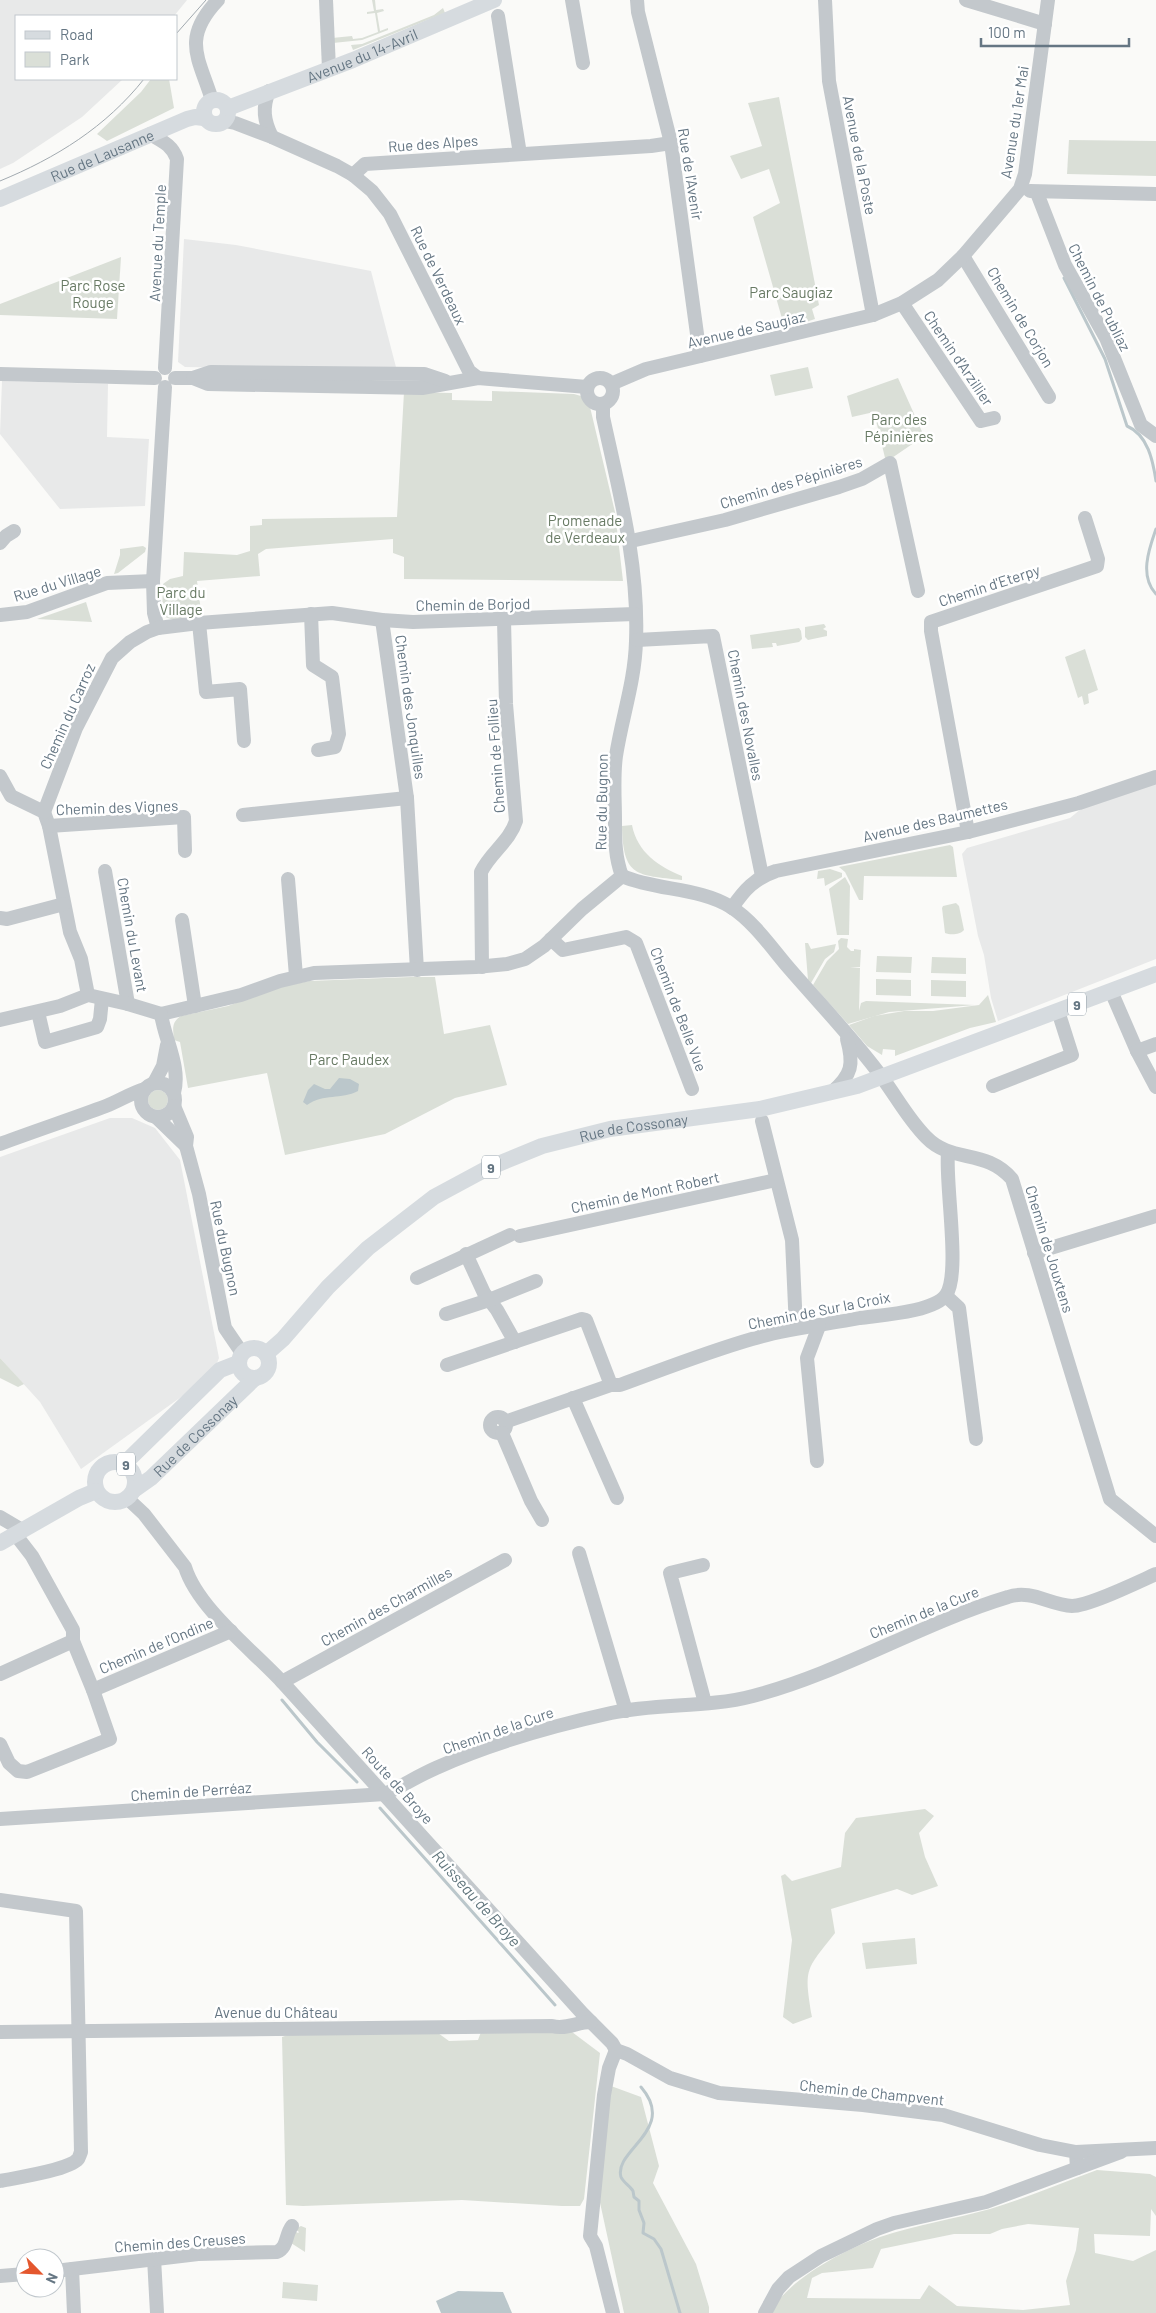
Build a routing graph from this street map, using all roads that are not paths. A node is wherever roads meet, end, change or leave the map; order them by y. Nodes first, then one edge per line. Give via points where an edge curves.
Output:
1 (218, 0) edge
2 (326, 0) edge
3 (494, 0) edge
4 (572, 0) edge
5 (637, 0) edge
6 (825, 0) edge
7 (966, 0) edge
8 (1048, 0) edge
9 (498, 16) dead end
10 (1045, 24) junction
11 (583, 64) dead end
12 (329, 68) junction
13 (269, 91) junction
14 (212, 100) junction
15 (226, 115) junction
16 (204, 118) junction
17 (150, 134) junction
18 (272, 137) junction
19 (670, 143) junction
20 (520, 154) junction
21 (353, 174) junction
22 (1020, 189) junction
23 (1037, 193) junction
24 (1156, 194) edge
25 (0, 199) edge
26 (963, 256) junction
27 (902, 303) junction
28 (873, 315) junction
29 (700, 356) junction
30 (0, 374) edge
31 (165, 378) junction
32 (478, 378) junction
33 (611, 384) junction
34 (587, 387) junction
35 (1049, 397) dead end
36 (604, 404) junction
37 (994, 418) dead end
38 (1156, 436) edge
39 (1085, 518) dead end
40 (14, 531) dead end
41 (630, 541) junction
42 (0, 543) edge
43 (153, 581) junction
44 (918, 592) dead end
45 (311, 614) junction
46 (635, 614) junction
47 (0, 615) edge
48 (382, 620) junction
49 (504, 620) junction
50 (199, 623) junction
51 (158, 628) junction
52 (636, 640) junction
53 (244, 741) dead end
54 (318, 750) dead end
55 (1156, 777) edge
56 (1, 781) edge
57 (5, 797) edge
58 (408, 798) junction
59 (44, 812) junction
60 (243, 815) dead end
61 (49, 826) junction
62 (968, 832) junction
63 (185, 851) dead end
64 (105, 871) dead end
65 (622, 876) junction
66 (762, 876) junction
67 (288, 879) dead end
68 (64, 904) junction
69 (732, 908) junction
70 (0, 918) edge
71 (182, 920) dead end
72 (551, 939) junction
73 (482, 967) junction
74 (417, 970) junction
75 (1156, 974) edge
76 (296, 976) junction
77 (1111, 992) junction
78 (88, 995) junction
79 (102, 999) junction
80 (128, 1004) junction
81 (195, 1006) junction
82 (1058, 1011) junction
83 (38, 1012) junction
84 (161, 1014) junction
85 (0, 1020) edge
86 (846, 1036) junction
87 (1156, 1044) edge
88 (167, 1045) junction
89 (1137, 1051) junction
90 (882, 1077) junction
91 (150, 1086) junction
92 (993, 1086) dead end
93 (1156, 1087) edge
94 (692, 1089) dead end
95 (831, 1092) junction
96 (174, 1100) junction
97 (112, 1104) junction
98 (142, 1107) junction
99 (156, 1117) junction
100 (762, 1121) dead end
101 (0, 1144) edge
102 (186, 1146) junction
103 (948, 1152) junction
104 (776, 1180) junction
105 (1156, 1216) edge
106 (1034, 1253) junction
107 (466, 1254) junction
108 (417, 1278) dead end
109 (536, 1281) dead end
110 (946, 1296) junction
111 (489, 1300) junction
112 (446, 1314) dead end
113 (819, 1326) junction
114 (796, 1328) junction
115 (515, 1342) junction
116 (266, 1354) junction
117 (240, 1358) junction
118 (447, 1365) dead end
119 (254, 1379) junction
120 (611, 1385) junction
121 (573, 1398) junction
122 (976, 1439) dead end
123 (817, 1460) dead end
124 (124, 1463) junction
125 (96, 1491) junction
126 (131, 1494) junction
127 (617, 1498) dead end
128 (0, 1517) edge
129 (542, 1520) dead end
130 (1156, 1536) edge
131 (10, 1537) edge
132 (579, 1553) dead end
133 (505, 1560) dead end
134 (703, 1565) dead end
135 (1156, 1574) edge
136 (231, 1630) junction
137 (73, 1641) junction
138 (0, 1674) edge
139 (282, 1682) junction
140 (93, 1690) junction
141 (705, 1703) junction
142 (626, 1711) junction
143 (0, 1744) edge
144 (384, 1794) junction
145 (0, 1819) edge
146 (0, 1900) edge
147 (575, 2006) junction
148 (591, 2022) junction
149 (552, 2026) junction
150 (78, 2031) junction
151 (0, 2032) edge
152 (616, 2050) junction
153 (719, 2093) joint
154 (1156, 2148) edge
155 (1076, 2152) junction
156 (1121, 2152) junction
157 (1077, 2168) junction
158 (0, 2181) edge
159 (292, 2226) dead end
160 (154, 2258) junction
161 (72, 2269) junction
162 (65, 2270) edge
163 (15, 2275) edge
164 (0, 2276) edge
165 (74, 2313) edge
166 (157, 2313) edge
167 (613, 2313) edge
168 (765, 2313) edge

1 - 14 street via 202,18 196,41 198,63
2 - 12 street
3 - 12 main road, Avenue du 14-Avril
4 - 11 street
5 - 19 street, Rue de l'Avenir
6 - 28 street, Avenue de la Poste via 829,81
7 - 10 street
8 - 10 street, Avenue du 1er Mai
9 - 20 street
10 - 22 street, Avenue du 1er Mai via 1025,174
12 - 13 main road, Avenue du 14-Avril
13 - 15 main road, Avenue du 14-Avril
13 - 18 street via 264,113
14 - 15 main road via 220,100
14 - 16 main road via 204,108
15 - 16 main road via 216,125
15 - 18 street, Rue de Verdeaux via 235,123
16 - 17 main road, Rue de Lausanne via 195,116
17 - 25 main road, Rue de Lausanne
17 - 31 street, Avenue du Temple via 168,144 177,159
18 - 21 street, Rue de Verdeaux
19 - 20 street, Rue des Alpes
19 - 29 street, Rue de l'Avenir
20 - 21 street, Rue des Alpes via 365,164
21 - 32 street, Rue de Verdeaux via 390,214 469,371
22 - 23 street
22 - 26 street, Avenue de Saugiaz
23 - 24 street
23 - 38 street, Chemin de Publiaz via 1065,265 1106,338 1141,425
26 - 27 street, Avenue de Saugiaz via 938,280
26 - 35 street, Chemin de Corjon
27 - 28 street, Avenue de Saugiaz
27 - 37 street, Chemin d'Arzillier via 981,421
28 - 29 street, Avenue de Saugiaz
29 - 33 street, Avenue de Saugiaz via 646,369
30 - 31 street
31 - 32 street via 193,378 208,384 399,380 422,388
31 - 43 street, Avenue du Temple
32 - 34 street
33 - 34 street via 600,377
33 - 36 street via 612,396
34 - 36 street via 587,395 592,401
36 - 41 street, Rue du Bugnon via 603,417
39 - 62 street, Chemin d'Eterpy via 1098,559 1097,566 931,622 930,631
40 - 42 street
41 - 44 street, Chemin des Pépinières via 725,520 839,487 862,479 890,463
41 - 46 street, Rue du Bugnon
43 - 47 street, Rue du Village via 107,583 34,610
43 - 51 street, Avenue du Temple
45 - 48 street, Chemin de Borjod via 332,612
45 - 50 street, Chemin de Borjod
45 - 54 street via 313,665 332,677 339,734 335,747
46 - 49 street, Chemin de Borjod
46 - 52 street, Rue du Bugnon
48 - 49 street, Chemin de Borjod
48 - 58 street, Chemin des Jonquilles
49 - 73 street, Chemin de Follieu via 506,704 516,821 513,832 487,860 481,872
50 - 51 street, Chemin de Borjod
50 - 53 street via 206,692 240,689
51 - 59 street, Chemin du Carroz via 130,642 112,658 76,728
52 - 65 street, Rue du Bugnon via 615,776 615,848
52 - 66 street, Chemin des Novalles via 714,636
55 - 62 street, Avenue des Baumettes via 1079,803
56 - 57 street
57 - 59 street
58 - 60 street, Chemin des Jonquilles
58 - 74 street, Chemin des Jonquilles
59 - 61 street
61 - 63 street, Chemin des Vignes via 184,817
61 - 68 street
62 - 66 street, Avenue des Baumettes via 789,867
64 - 80 street, Chemin du Levant
65 - 69 street, Chemin de Jouxtens via 639,883 708,898
65 - 72 street via 582,908
66 - 69 street, Avenue des Baumettes via 751,883
67 - 76 street
68 - 70 street
68 - 78 street
69 - 86 street, Chemin de Jouxtens via 762,937
71 - 81 street
72 - 73 street via 525,959
72 - 94 street, Chemin de Belle Vue via 563,950 626,936 636,943
73 - 74 street
74 - 76 street via 314,972
75 - 77 main road, Rue de Cossonay / 9
76 - 81 street via 241,995
77 - 82 main road, Rue de Cossonay / 9
77 - 89 street
78 - 79 street
78 - 83 street
79 - 80 street
79 - 83 street via 97,1027 46,1042
80 - 84 street
81 - 84 street
82 - 90 main road, Rue de Cossonay / 9
82 - 92 street via 1072,1055
83 - 85 street
84 - 88 street, Rue du Bugnon
86 - 90 street, Chemin de Jouxtens
86 - 95 street, Chemin de Jouxtens via 852,1056 851,1065 844,1081
87 - 89 street
88 - 91 street, Rue du Bugnon via 163,1066
88 - 96 street, Rue du Bugnon via 175,1061 178,1080
89 - 93 street
90 - 95 main road, Rue de Cossonay / 9
90 - 103 street, Chemin de Jouxtens via 924,1136
91 - 96 street via 163,1083 170,1086
91 - 97 street via 127,1094
91 - 98 street, Rue du Bugnon via 141,1097
95 - 116 main road, Rue de Cossonay / 9 via 760,1109 610,1129 542,1146 486,1169 434,1197 368,1248
96 - 99 street via 170,1112
96 - 102 street, Rue du Bugnon via 187,1137
97 - 98 street
97 - 101 street
98 - 99 street
99 - 102 street
100 - 104 street
102 - 117 street, Rue du Bugnon via 225,1328
103 - 106 street, Chemin de Jouxtens via 994,1163 1012,1179
103 - 110 street via 946,1172 953,1263
104 - 107 street, Chemin de Mont Robert via 515,1235
104 - 114 street via 792,1240
105 - 106 street
106 - 130 street, Chemin de Jouxtens via 1110,1499
107 - 108 street
107 - 111 street
109 - 111 street
110 - 113 street, Chemin de Sur la Croix via 930,1306
110 - 122 street via 959,1308
111 - 112 street
111 - 115 street
113 - 114 street, Chemin de Sur la Croix
113 - 123 street via 807,1358
114 - 120 street, Chemin de Sur la Croix via 753,1338 620,1385
115 - 118 street
115 - 120 street via 586,1320
116 - 117 main road, Rue de Cossonay / 9 via 259,1348 250,1348
116 - 119 main road, Rue de Cossonay / 9 via 268,1370
117 - 119 main road, Rue de Cossonay via 243,1374
117 - 124 main road, Rue de Cossonay / 9 via 220,1370
119 - 126 main road, Rue de Cossonay / 9
120 - 121 street, Chemin de Sur la Croix
121 - 127 street
121 - 129 street, Chemin de Sur la Croix via 504,1427 531,1501
124 - 125 main road, 9 via 109,1462 99,1468 94,1479
124 - 126 main road, 9 via 134,1472 136,1481
125 - 126 main road via 104,1500 116,1503
125 - 131 main road
126 - 136 street, Route de Broye via 184,1567 196,1590
128 - 131 street
128 - 131 street
131 - 137 street via 32,1556 54,1592 73,1630
132 - 142 street
133 - 139 street, Chemin des Charmilles
134 - 141 street via 670,1573
135 - 141 street, Chemin de la Cure via 1074,1606 1053,1603 1035,1595 1011,1596 755,1696
136 - 139 street, Route de Broye
136 - 140 street, Chemin de l'Ondine
137 - 138 street
137 - 140 street
139 - 144 street, Route de Broye
140 - 143 street via 110,1739 27,1772 18,1771 9,1763
141 - 142 street, Chemin de la Cure
142 - 144 street, Chemin de la Cure via 561,1725 500,1744 436,1768
144 - 145 street, Chemin de Perréaz
144 - 147 street, Route de Broye
146 - 150 street via 76,1911
147 - 148 street, Route de Broye
147 - 149 street via 568,2018
148 - 149 street, Avenue du Château via 564,2028
148 - 152 street, Route de Broye
149 - 150 street, Avenue du Château
150 - 151 street, Avenue du Château
150 - 158 street via 79,2159 41,2173
152 - 153 street, Route de Broye via 670,2078
152 - 167 street via 604,2095 590,2236 596,2246
153 - 155 street, Chemin de Champvent via 943,2115 1040,2145
154 - 156 street, Chemin de Champvent
155 - 156 street, Chemin de Champvent
155 - 157 street
156 - 157 street, Chemin de Champvent
157 - 168 street, Chemin de Champvent via 986,2202 878,2229 821,2256 789,2277
159 - 160 street, Chemin des Creuses via 284,2247 277,2252
160 - 161 street, Chemin des Creuses
160 - 166 street
161 - 162 street, Chemin des Creuses
161 - 165 street
163 - 164 street

